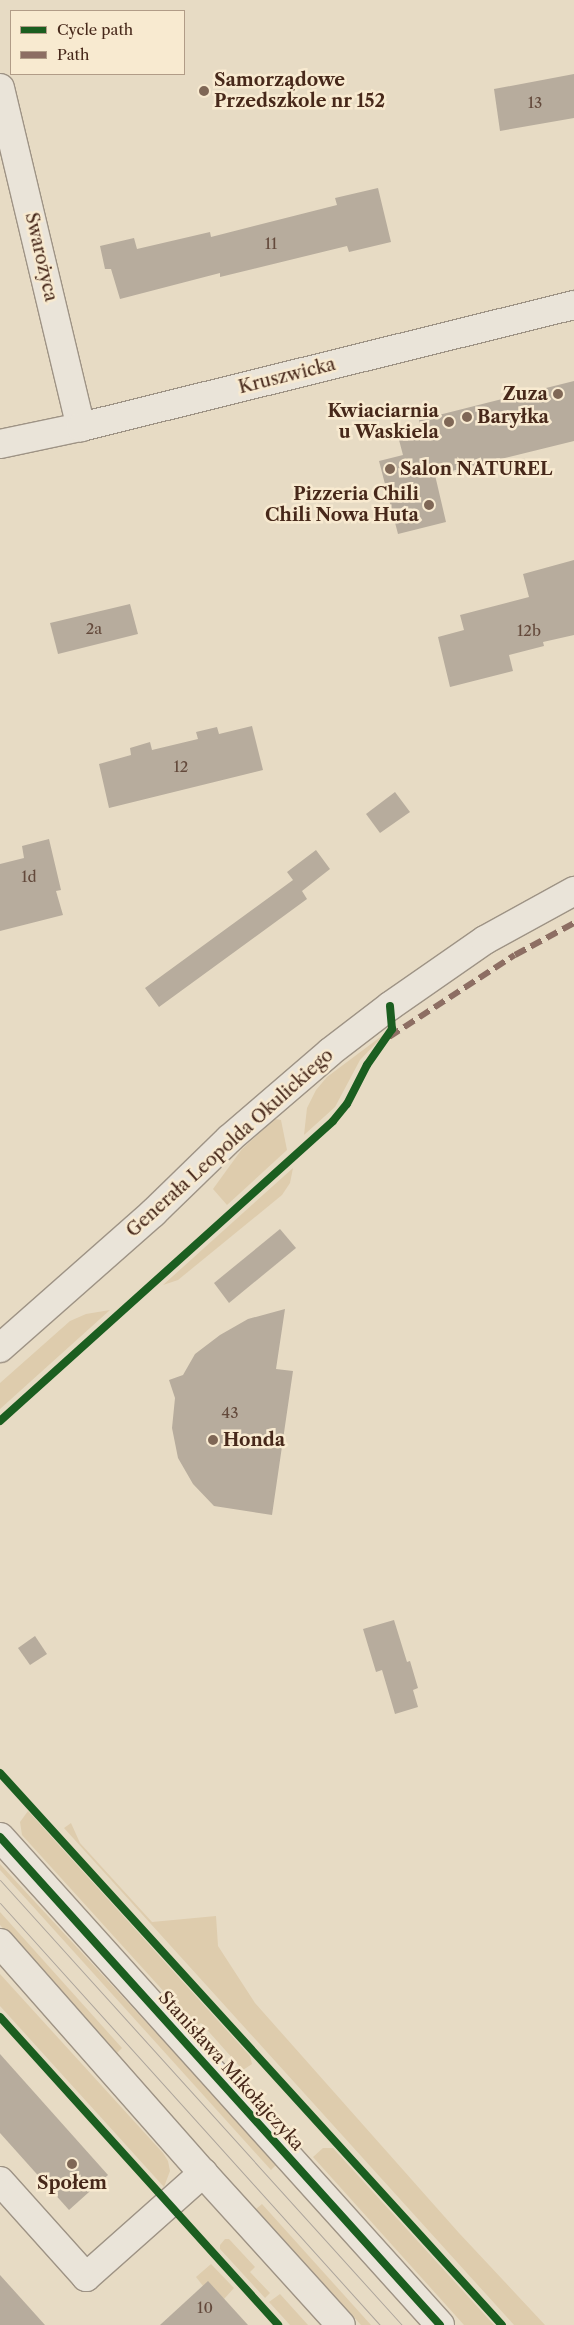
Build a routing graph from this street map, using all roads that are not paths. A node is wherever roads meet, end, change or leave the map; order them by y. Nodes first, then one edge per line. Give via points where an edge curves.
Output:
1 (0, 88) edge
2 (574, 305) edge
3 (82, 427) junction
4 (0, 444) edge
5 (574, 892) edge
6 (0, 1348) edge
7 (0, 1838) edge
8 (0, 1943) edge
9 (203, 2173) junction
10 (0, 2181) edge
11 (341, 2325) edge
12 (440, 2325) edge

1 - 3 street, Swarożyca
2 - 3 street, Kruszwicka
3 - 4 street, Kruszwicka
5 - 6 street, Generała Leopolda Okulickiego via 485,940 330,1052 229,1139 160,1206
7 - 12 street, Stanisława Mikołajczyka
8 - 9 street
9 - 10 street via 86,2277
9 - 11 street

